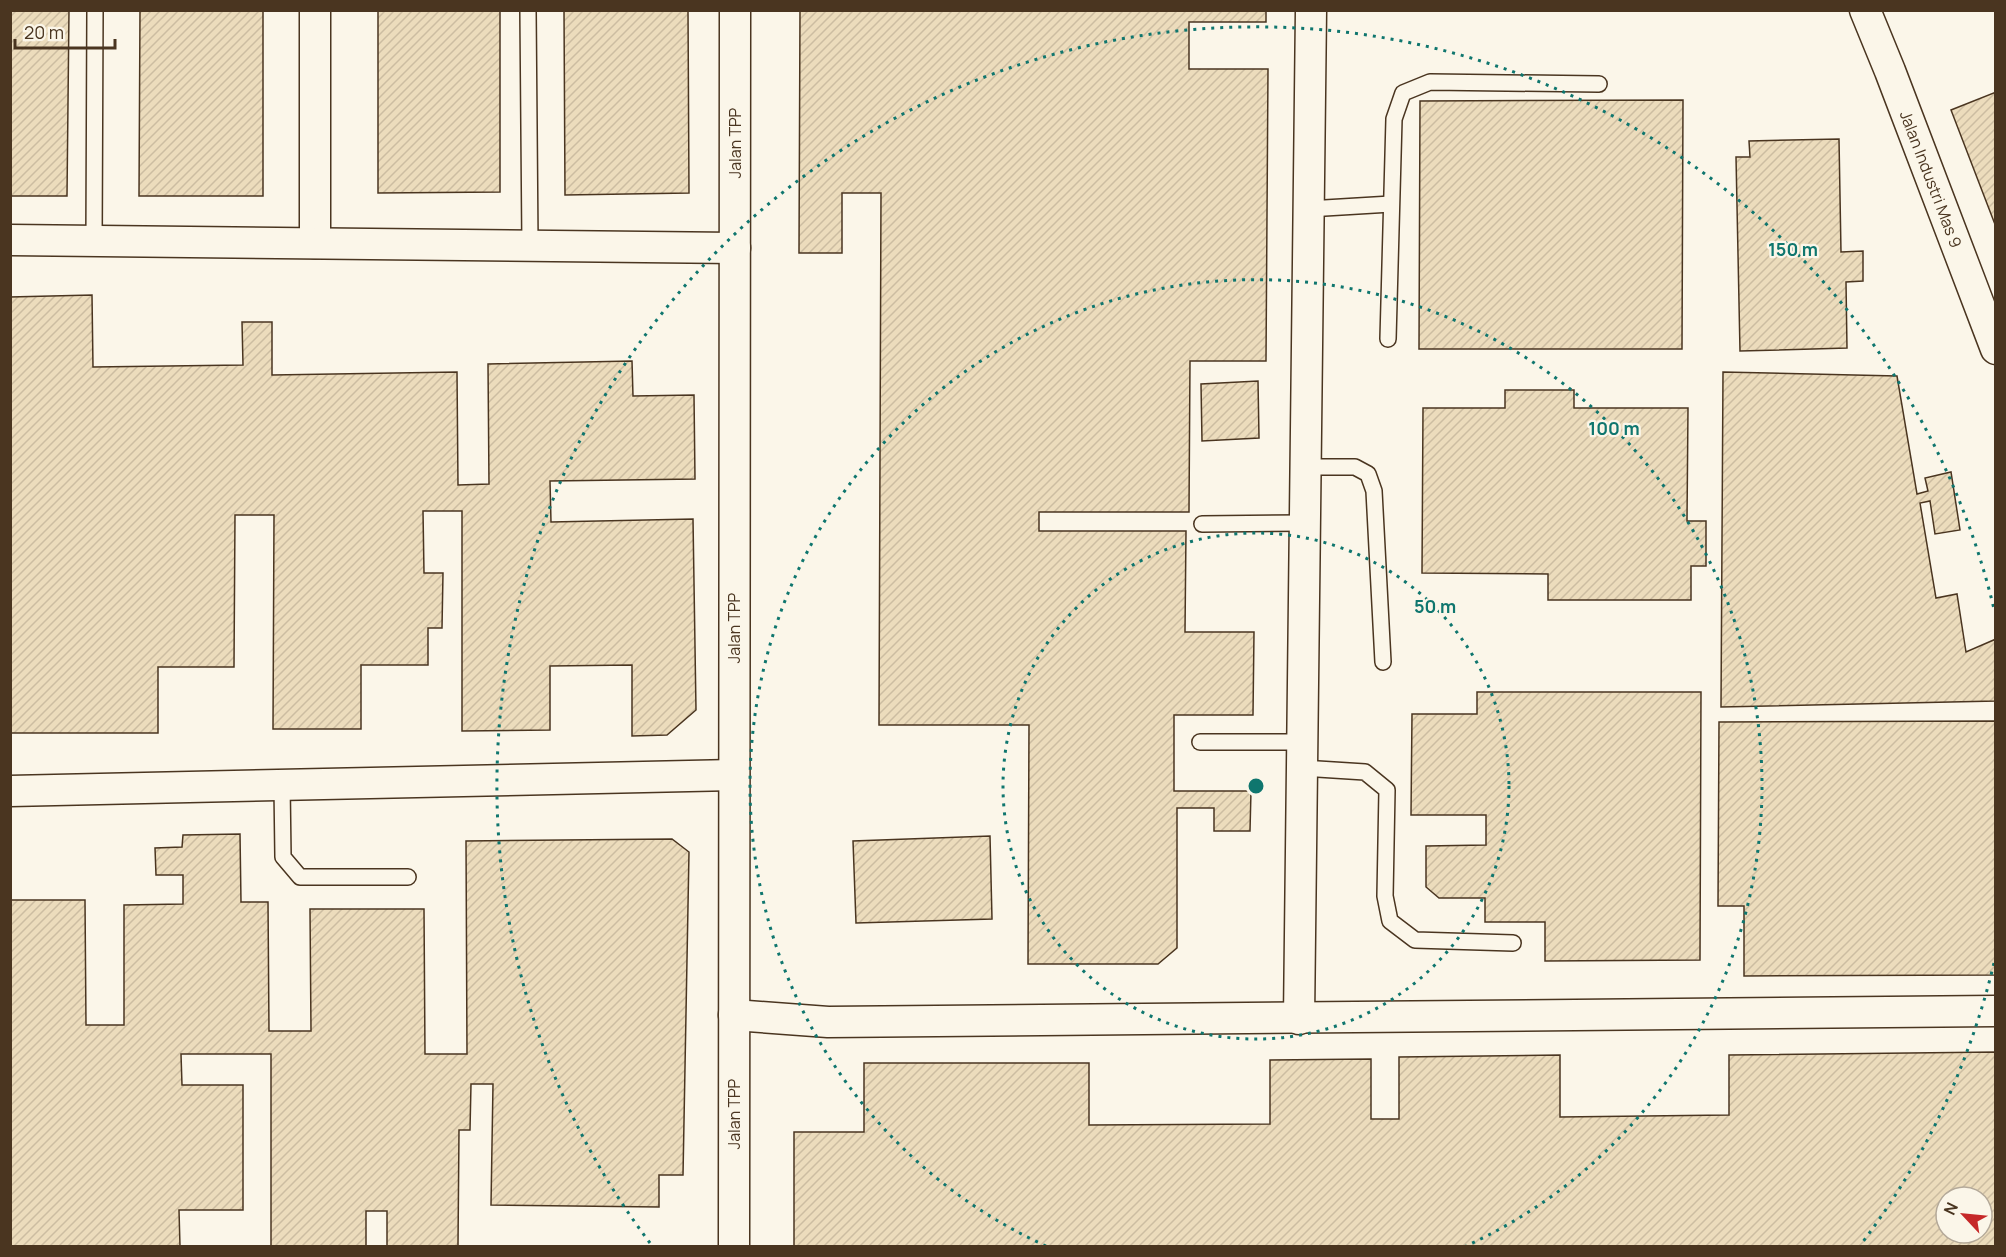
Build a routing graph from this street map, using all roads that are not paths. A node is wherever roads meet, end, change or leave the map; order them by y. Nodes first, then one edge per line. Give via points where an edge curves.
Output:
1 (95, 10) edge
2 (315, 10) edge
3 (528, 10) edge
4 (735, 10) edge
5 (1311, 10) edge
6 (1864, 10) edge
7 (1599, 84) dead end
8 (1391, 204) junction
9 (1308, 209) junction
10 (10, 240) edge
11 (94, 241) junction
12 (315, 243) junction
13 (530, 245) junction
14 (735, 248) junction
15 (1388, 339) dead end
16 (1995, 349) edge
17 (1305, 466) junction
18 (1305, 523) junction
19 (1202, 524) dead end
20 (1383, 662) dead end
21 (1200, 742) dead end
22 (1302, 755) junction
23 (734, 775) junction
24 (282, 785) junction
25 (10, 791) edge
26 (408, 877) dead end
27 (1513, 943) dead end
28 (1995, 1011) edge
29 (734, 1015) junction
30 (1299, 1018) junction
31 (734, 1246) edge

1 - 11 lane
2 - 12 street
3 - 13 lane
4 - 14 street, Jalan TPP
5 - 9 street
6 - 16 street, Jalan Industri Mas 9
7 - 8 lane via 1430,82 1402,93 1394,119
8 - 9 lane
8 - 15 lane
9 - 17 street
10 - 11 street
11 - 12 street
12 - 13 street
13 - 14 street
14 - 23 street, Jalan TPP
17 - 18 street
17 - 20 lane via 1355,467 1368,474 1374,491
18 - 19 lane
18 - 22 street
21 - 22 lane
22 - 27 lane via 1365,772 1387,790 1385,896 1390,921 1415,940
22 - 30 street
23 - 24 street
23 - 29 street, Jalan TPP
24 - 25 street
24 - 26 lane via 283,857 300,878
28 - 30 street
29 - 30 street via 828,1022
29 - 31 street, Jalan TPP

